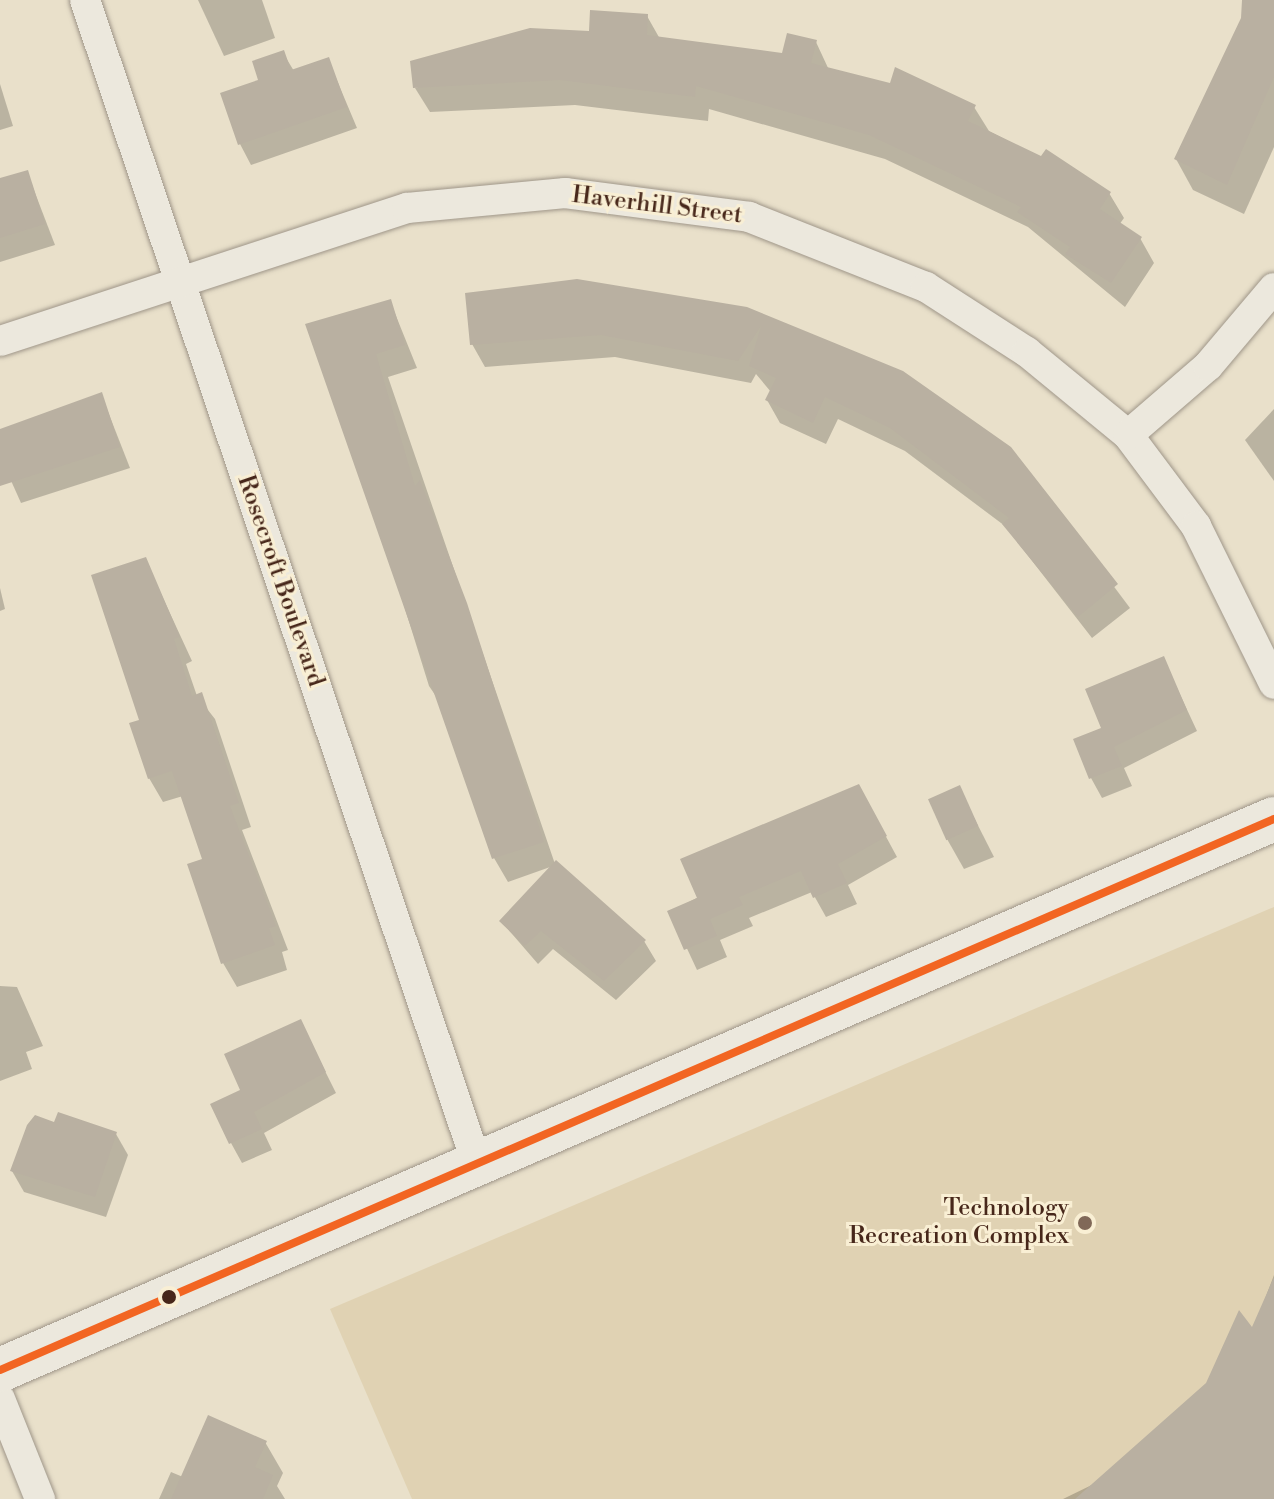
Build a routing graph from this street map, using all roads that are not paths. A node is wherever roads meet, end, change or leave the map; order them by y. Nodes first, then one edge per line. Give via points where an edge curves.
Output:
1 (85, 0) edge
2 (178, 280) junction
3 (1274, 288) edge
4 (0, 341) edge
5 (1128, 435) junction
6 (1274, 684) edge
7 (1274, 819) edge
8 (476, 1161) junction
9 (0, 1370) edge
10 (0, 1399) edge
11 (40, 1499) edge

1 - 2 street, Rosecroft Boulevard
2 - 4 street, Haverhill Street
2 - 5 street, Haverhill Street via 370,218 458,200 565,193 688,205 805,235 926,287 1027,352
2 - 8 street, Rosecroft Boulevard
3 - 5 street via 1208,366
5 - 6 street, Haverhill Street via 1196,526
7 - 8 main road
8 - 9 main road
10 - 11 street

